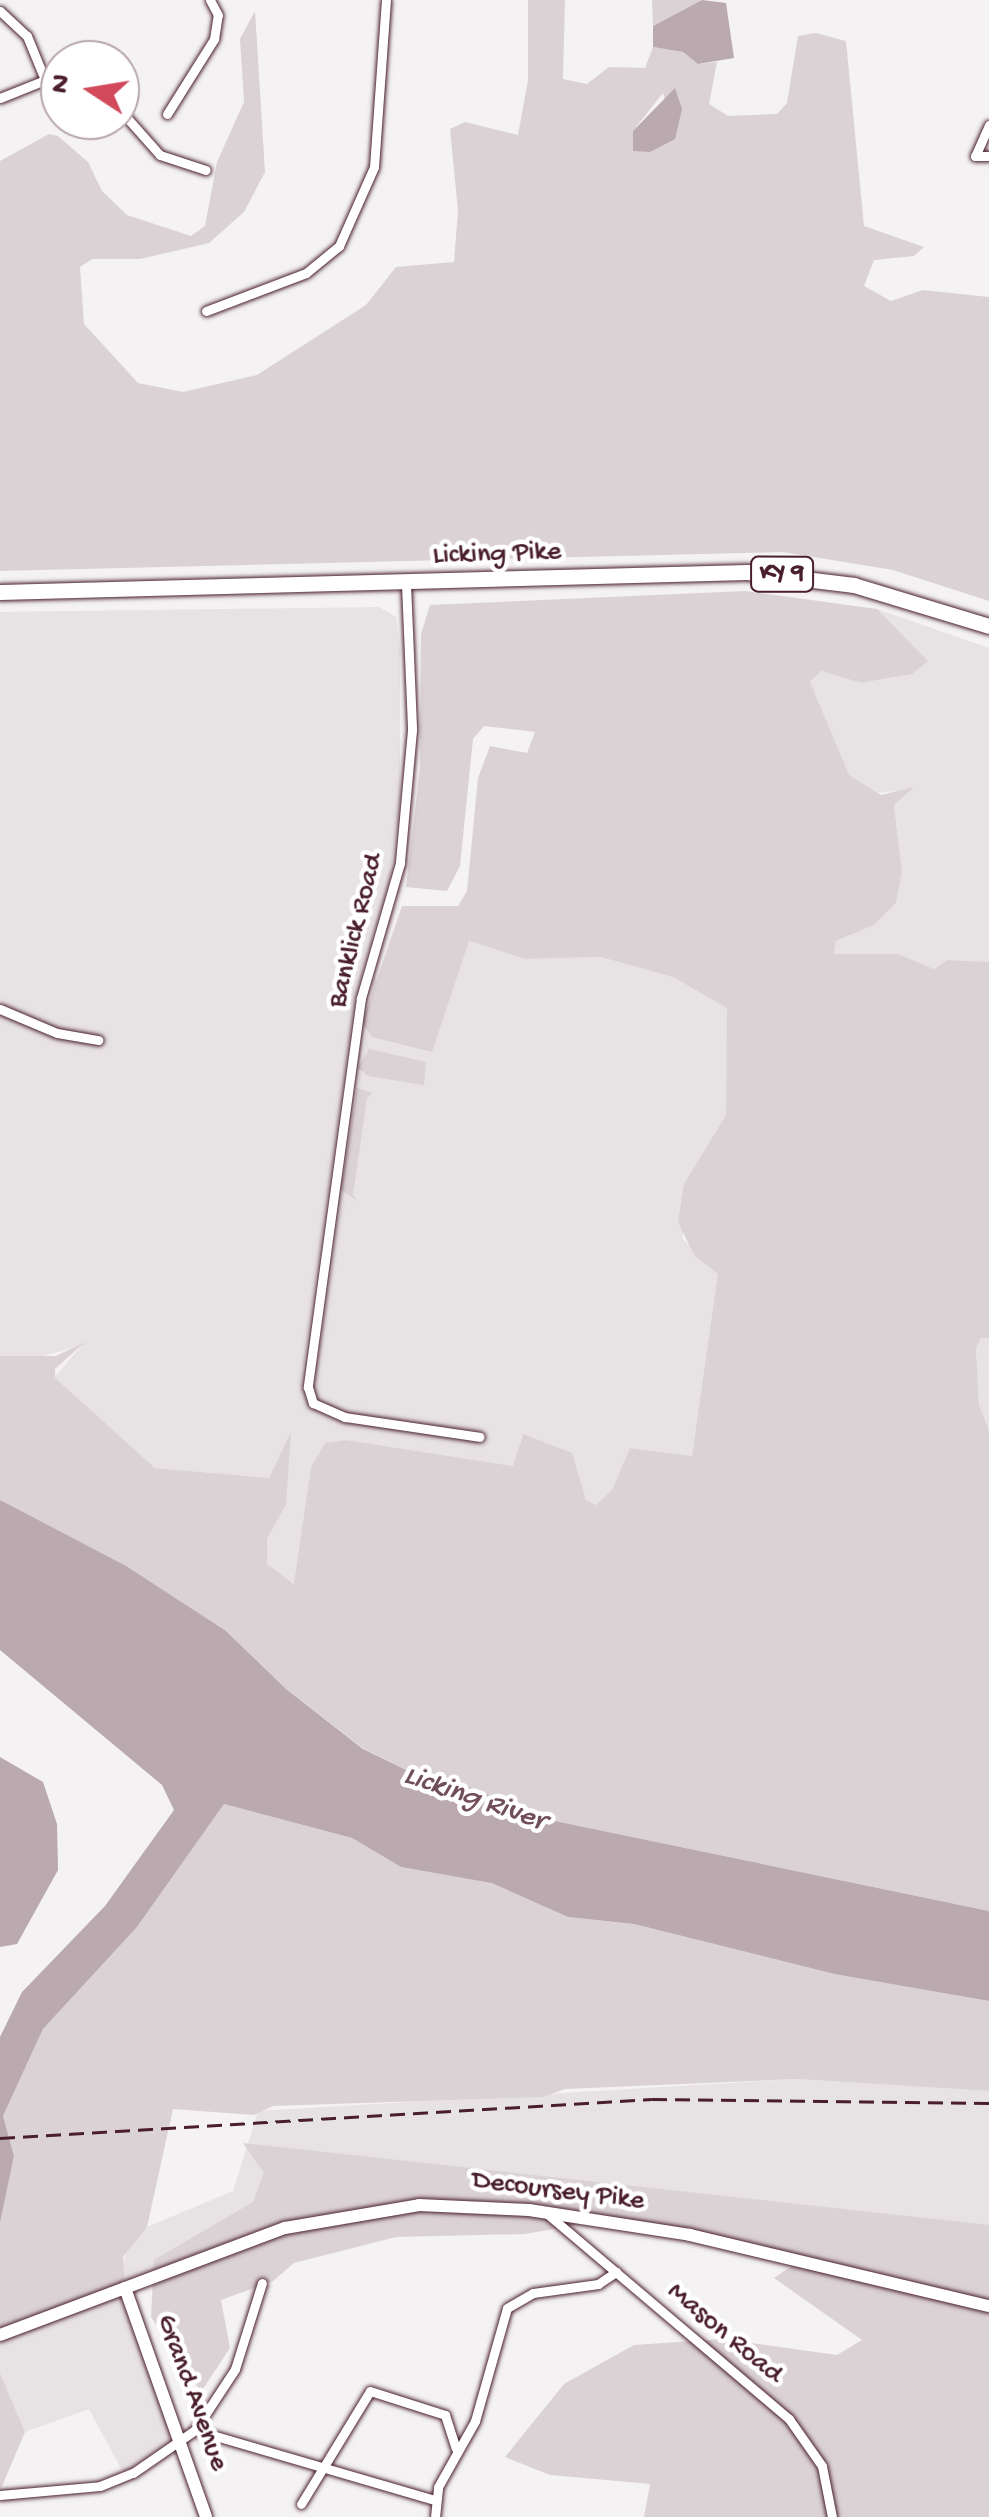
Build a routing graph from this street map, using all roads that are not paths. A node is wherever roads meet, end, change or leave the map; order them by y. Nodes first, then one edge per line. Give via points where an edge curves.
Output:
1 (210, 0) edge
2 (386, 0) edge
3 (0, 11) edge
4 (40, 68) edge
5 (40, 77) edge
6 (0, 98) edge
7 (168, 114) dead end
8 (989, 125) edge
9 (140, 132) edge
10 (989, 156) edge
11 (206, 170) dead end
12 (206, 311) dead end
13 (406, 584) junction
14 (0, 592) edge
15 (989, 626) edge
16 (0, 1009) edge
17 (98, 1040) dead end
18 (480, 1437) dead end
19 (545, 2212) junction
20 (616, 2272) junction
21 (262, 2283) dead end
22 (125, 2288) junction
23 (989, 2306) edge
24 (0, 2335) edge
25 (195, 2430) junction
26 (180, 2436) junction
27 (456, 2448) junction
28 (325, 2468) junction
29 (0, 2495) edge
30 (435, 2500) junction
31 (301, 2504) dead end
32 (206, 2517) edge
33 (435, 2517) edge
34 (832, 2517) edge

1 - 7 street via 218,15 214,39
2 - 12 street via 376,151 339,246 306,272
3 - 4 street via 27,36
5 - 6 street
8 - 10 street via 975,156
9 - 11 street via 164,158
13 - 14 main road, Licking Pike / KY 9
13 - 15 main road, Licking Pike / KY 9 via 787,574 890,593
13 - 18 street, Banklick Road via 412,730 400,863 361,998 310,1397 321,1408
16 - 17 street
19 - 20 street, Mason Road
19 - 22 main road, Decoursey Pike via 457,2204 366,2210 286,2228
19 - 23 main road, Decoursey Pike via 740,2246
20 - 27 street via 598,2284 533,2294 507,2308 475,2421
20 - 34 street, Mason Road via 803,2434 828,2481
21 - 25 street via 234,2370
22 - 24 main road, Decoursey Pike
22 - 26 main road, Grand Avenue
25 - 26 street
25 - 28 street
26 - 29 street via 160,2456 100,2486
26 - 32 main road, Grand Avenue
27 - 28 street via 445,2415 376,2390 359,2402
27 - 30 street
28 - 30 street
28 - 31 street
30 - 33 street

